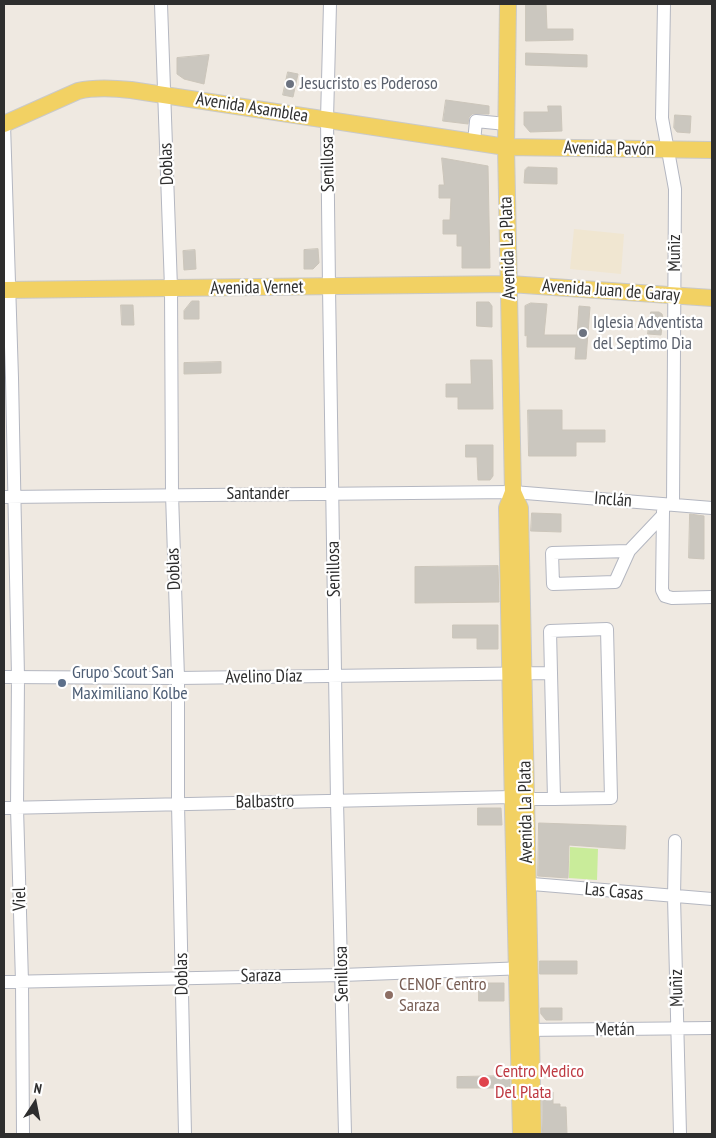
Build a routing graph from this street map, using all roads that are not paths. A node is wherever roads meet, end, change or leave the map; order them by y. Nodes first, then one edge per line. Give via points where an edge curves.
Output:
1 (162, 4) edge
2 (330, 4) edge
3 (508, 4) edge
4 (664, 4) edge
5 (165, 95) junction
6 (327, 119) junction
7 (4, 124) edge
8 (506, 124) junction
9 (474, 142) junction
10 (506, 147) junction
11 (668, 150) junction
12 (712, 150) edge
13 (510, 284) junction
14 (329, 287) junction
15 (171, 288) junction
16 (6, 290) edge
17 (675, 295) junction
18 (712, 298) edge
19 (8, 380) edge
20 (513, 492) junction
21 (332, 493) junction
22 (172, 494) junction
23 (9, 497) edge
24 (666, 508) junction
25 (712, 508) edge
26 (629, 551) junction
27 (712, 597) edge
28 (551, 673) junction
29 (517, 674) junction
30 (336, 676) junction
31 (4, 677) edge
32 (18, 677) junction
33 (178, 678) junction
34 (519, 798) junction
35 (554, 799) junction
36 (338, 801) junction
37 (178, 804) junction
38 (4, 808) edge
39 (17, 808) junction
40 (675, 841) dead end
41 (521, 883) junction
42 (674, 897) junction
43 (712, 899) edge
44 (523, 968) junction
45 (342, 975) junction
46 (182, 977) junction
47 (4, 982) edge
48 (22, 982) junction
49 (712, 1028) edge
50 (678, 1029) junction
51 (525, 1030) junction
52 (23, 1134) edge
53 (185, 1134) edge
54 (345, 1134) edge
55 (521, 1134) edge
56 (533, 1134) edge
57 (680, 1134) edge

1 - 5 street, Doblas
2 - 6 street, Senillosa
3 - 8 main road, Avenida La Plata
4 - 11 street, Muñiz via 662,118
5 - 6 main road, Avenida Asamblea
5 - 7 main road, Avenida Asamblea via 88,89
5 - 15 street, Doblas
6 - 9 main road, Avenida Asamblea
6 - 14 street, Senillosa
7 - 16 street, Viel
8 - 9 street via 476,121
8 - 10 main road, Avenida La Plata
9 - 10 main road, Avenida Asamblea
10 - 11 main road, Avenida Pavón
10 - 13 main road, Avenida La Plata
11 - 12 main road, Avenida Pavón
11 - 17 street, Muñiz via 675,189
13 - 14 main road, Avenida Vernet
13 - 17 main road, Avenida Juan de Garay
13 - 20 main road, Avenida La Plata
14 - 15 main road, Avenida Vernet
14 - 21 street, Senillosa
15 - 16 main road, Avenida Vernet
15 - 22 street, Doblas
16 - 19 street, Viel
17 - 18 main road, Avenida Juan de Garay
17 - 24 street, Muñiz
19 - 23 street, Viel
20 - 21 street, Santander
20 - 24 street, Inclán
20 - 29 main road, Avenida La Plata via 520,508
21 - 22 street, Santander
21 - 30 street, Senillosa
22 - 23 street, Santander
22 - 33 street, Doblas
23 - 32 street, Viel
24 - 25 street, Inclán
24 - 26 street
24 - 27 street, Muñiz via 662,590 665,596
26 - 26 street via 615,582 553,584 552,553
28 - 29 street, Avelino Díaz
28 - 35 street
28 - 35 street, Balbastro via 550,630 607,629 611,798
29 - 30 street, Avelino Díaz
29 - 34 main road, Avenida La Plata
30 - 33 street, Avelino Díaz
30 - 36 street, Senillosa
31 - 32 street, Avelino Díaz
32 - 33 street, Avelino Díaz
32 - 39 street, Viel
33 - 37 street, Doblas
34 - 35 street, Balbastro
34 - 36 street, Balbastro
34 - 41 main road, Avenida La Plata
36 - 37 street, Balbastro
36 - 45 street, Senillosa
37 - 39 street, Balbastro
37 - 46 street, Doblas
38 - 39 street, Balbastro
39 - 48 street, Viel
40 - 42 street, Muñiz
41 - 42 street, Las Casas
41 - 44 main road, Avenida La Plata
42 - 43 street, Las Casas
42 - 50 street, Muñiz
44 - 45 street, Saraza
44 - 51 main road, Avenida La Plata
45 - 46 street, Saraza
45 - 54 street, Senillosa
46 - 48 street, Saraza
46 - 53 street, Doblas
47 - 48 street, Saraza
48 - 52 street, Viel
49 - 50 street, Metán
50 - 51 street, Metán
50 - 57 street, Muñiz
51 - 55 main road, Avenida La Plata
51 - 56 main road, Avenida La Plata

